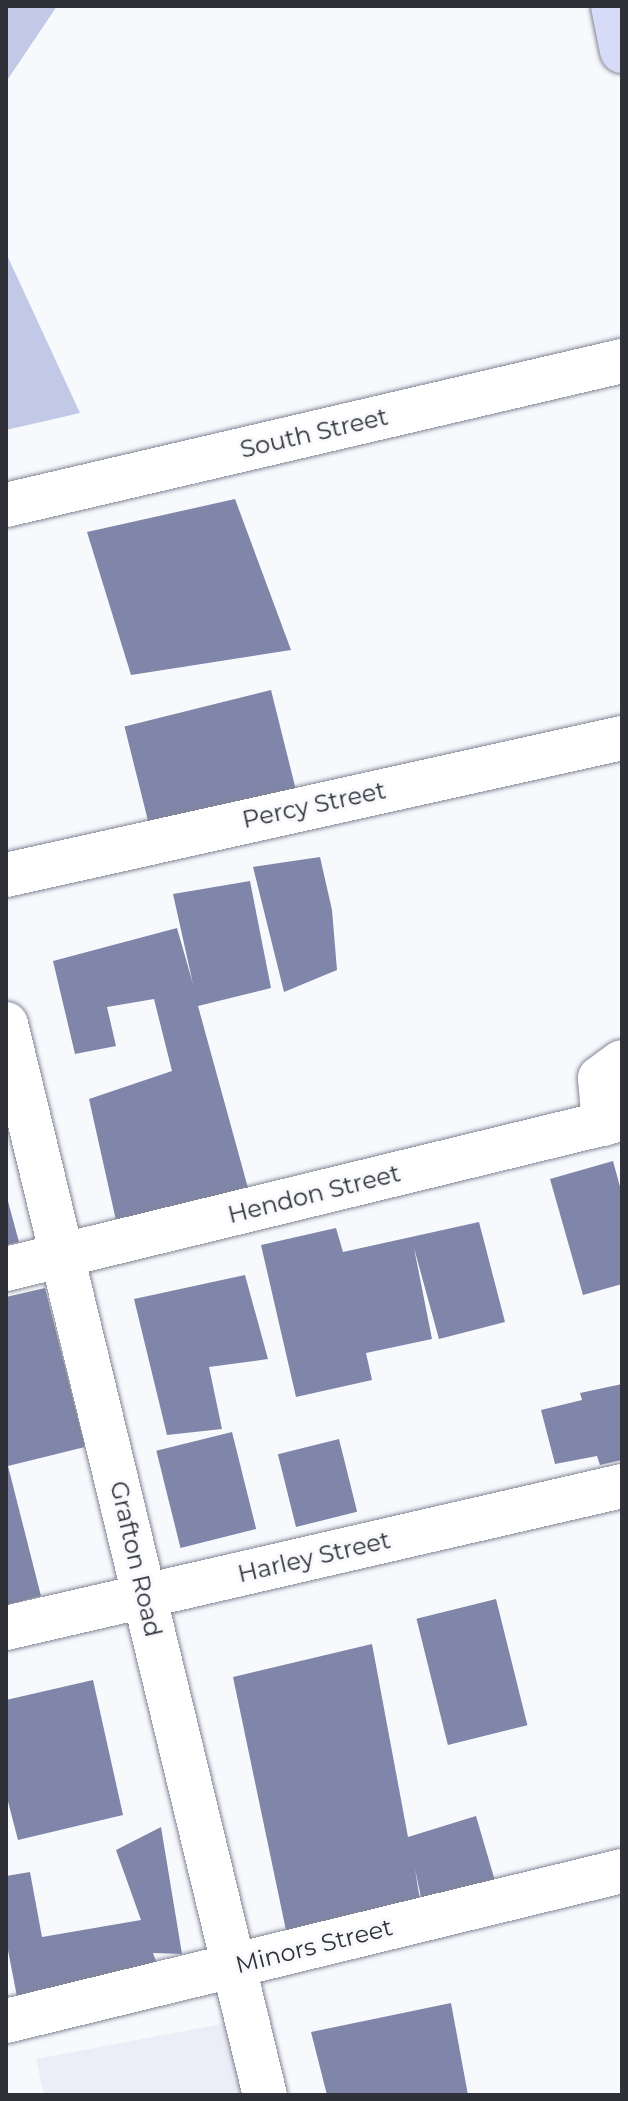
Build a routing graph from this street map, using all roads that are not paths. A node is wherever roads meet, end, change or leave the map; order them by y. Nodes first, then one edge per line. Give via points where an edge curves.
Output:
1 (613, 6) edge
2 (622, 51) edge
3 (622, 361) edge
4 (6, 505) edge
5 (622, 738) edge
6 (6, 875) edge
7 (6, 1024) edge
8 (622, 1062) edge
9 (613, 1121) edge
10 (65, 1255) junction
11 (6, 1269) edge
12 (622, 1486) edge
13 (144, 1596) junction
14 (6, 1628) edge
15 (622, 1871) edge
16 (233, 1965) junction
17 (6, 2021) edge
18 (265, 2095) edge

1 - 2 main road
3 - 4 street, South Street
5 - 6 street, Percy Street
7 - 10 street, Grafton Road
8 - 9 street via 600,1078 597,1092
9 - 10 street, Hendon Street
10 - 11 street, Hendon Street
10 - 13 street, Grafton Road
12 - 13 street, Harley Street
13 - 14 street, Harley Street
13 - 16 street, Grafton Road
15 - 16 street, Minors Street
16 - 17 street, Minors Street
16 - 18 street, Grafton Road

